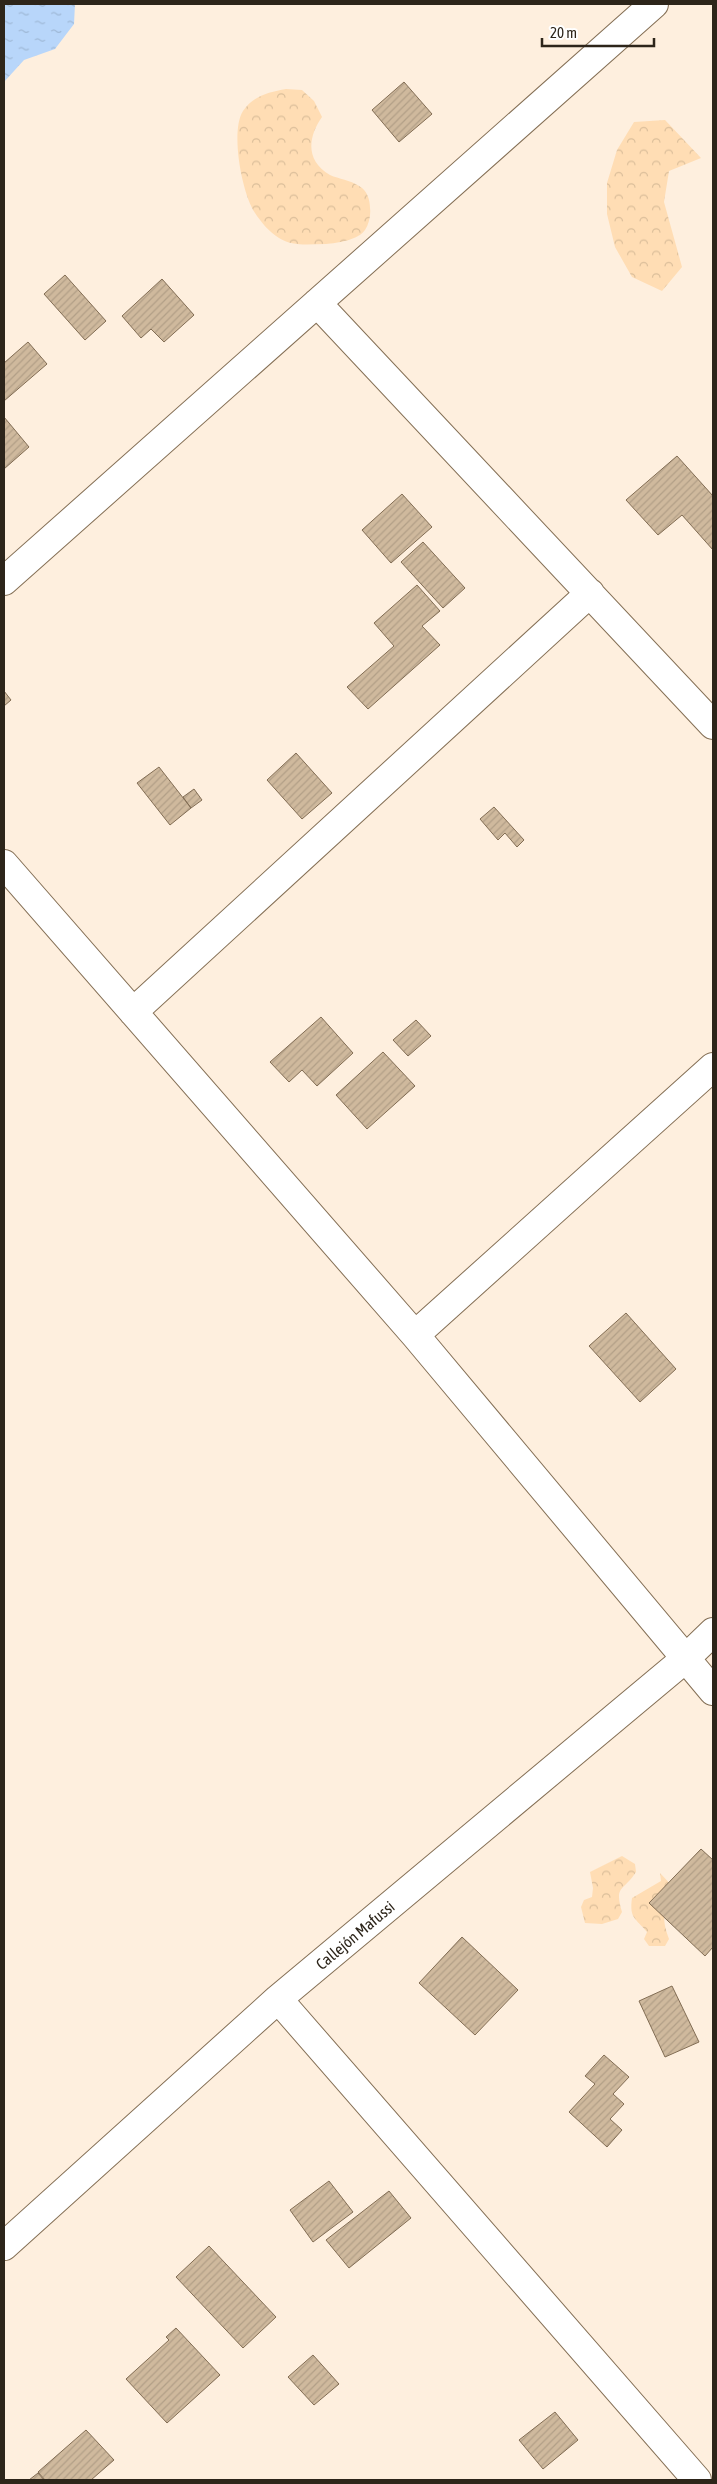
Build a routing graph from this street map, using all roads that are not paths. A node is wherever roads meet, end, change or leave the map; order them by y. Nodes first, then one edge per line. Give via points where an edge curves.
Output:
1 (654, 4) edge
2 (317, 303) junction
3 (4, 581) edge
4 (590, 594) junction
5 (713, 725) edge
6 (4, 864) edge
7 (133, 1012) junction
8 (713, 1067) edge
9 (415, 1335) junction
10 (713, 1632) edge
11 (685, 1659) junction
12 (713, 1691) edge
13 (278, 1999) junction
14 (4, 2246) edge
15 (697, 2480) edge

1 - 2 street
2 - 3 street
2 - 4 street
4 - 5 street
4 - 7 street
6 - 7 street
7 - 9 street
8 - 9 street
9 - 11 street
10 - 11 street, Callejón Mafussi
11 - 12 street
11 - 13 street, Callejón Mafussi
13 - 14 street, Callejón Mafussi
13 - 15 street

